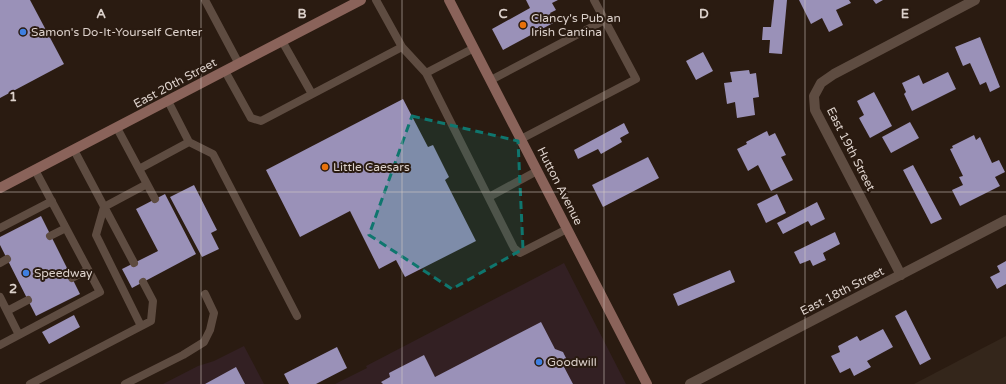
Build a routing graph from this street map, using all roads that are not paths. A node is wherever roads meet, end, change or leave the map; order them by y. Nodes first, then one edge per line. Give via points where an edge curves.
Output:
1 (205, 0) edge
2 (361, 0) edge
3 (376, 0) edge
4 (449, 0) edge
5 (594, 0) edge
6 (975, 0) edge
7 (605, 20) junction
8 (282, 41) junction
9 (402, 47) junction
10 (474, 48) junction
11 (238, 64) junction
12 (225, 71) junction
13 (426, 73) junction
14 (491, 80) junction
15 (312, 94) junction
16 (168, 101) junction
17 (117, 128) junction
18 (521, 139) junction
19 (189, 142) junction
20 (74, 150) junction
21 (138, 168) junction
22 (35, 170) junction
23 (537, 171) junction
24 (147, 184) junction
25 (0, 188) edge
26 (489, 197) junction
27 (155, 199) dead end
28 (52, 202) junction
29 (104, 207) junction
30 (1006, 220) edge
31 (0, 228) edge
32 (66, 228) junction
33 (567, 229) junction
34 (50, 236) dead end
35 (134, 263) dead end
36 (88, 270) junction
37 (901, 275) junction
38 (72, 278) dead end
39 (143, 282) dead end
40 (205, 294) dead end
41 (0, 297) edge
42 (28, 300) dead end
43 (7, 311) junction
44 (296, 316) dead end
45 (141, 326) junction
46 (19, 334) junction
47 (0, 345) edge
48 (30, 384) edge
49 (125, 384) edge
50 (647, 384) edge
51 (690, 384) edge

1 - 11 lane
2 - 8 main road, East 20th Street
3 - 9 lane
4 - 10 main road, Hutton Avenue
5 - 7 lane
6 - 37 street, East 19th Street via 834,74 821,83 814,96 815,110
7 - 14 lane
7 - 18 lane via 636,79
8 - 11 main road, East 20th Street
8 - 15 lane
9 - 13 lane
9 - 15 lane
10 - 13 lane
10 - 14 main road, Hutton Avenue
11 - 12 main road, East 20th Street
12 - 15 lane via 251,118 262,121
12 - 16 main road, East 20th Street
13 - 26 lane
14 - 18 main road, Hutton Avenue
16 - 17 main road, East 20th Street
16 - 19 lane
17 - 20 main road, East 20th Street
17 - 21 lane
18 - 23 main road, Hutton Avenue
19 - 21 lane
19 - 44 lane via 213,154
20 - 22 main road, East 20th Street
20 - 29 lane
21 - 24 lane
22 - 25 main road, East 20th Street
22 - 28 lane
23 - 26 lane
23 - 33 main road, Hutton Avenue
24 - 27 lane
24 - 29 lane
26 - 33 lane via 514,248 520,253
28 - 31 lane
28 - 32 lane
29 - 35 lane
29 - 45 lane via 96,235
30 - 37 street, East 18th Street
32 - 34 lane
32 - 36 lane
33 - 50 main road, Hutton Avenue
36 - 38 lane
36 - 46 lane via 100,292
37 - 51 street, East 18th Street
39 - 45 lane via 153,301 151,321
40 - 49 lane via 214,313 204,342
41 - 43 lane
42 - 43 lane
43 - 46 lane
45 - 48 lane
46 - 47 lane

